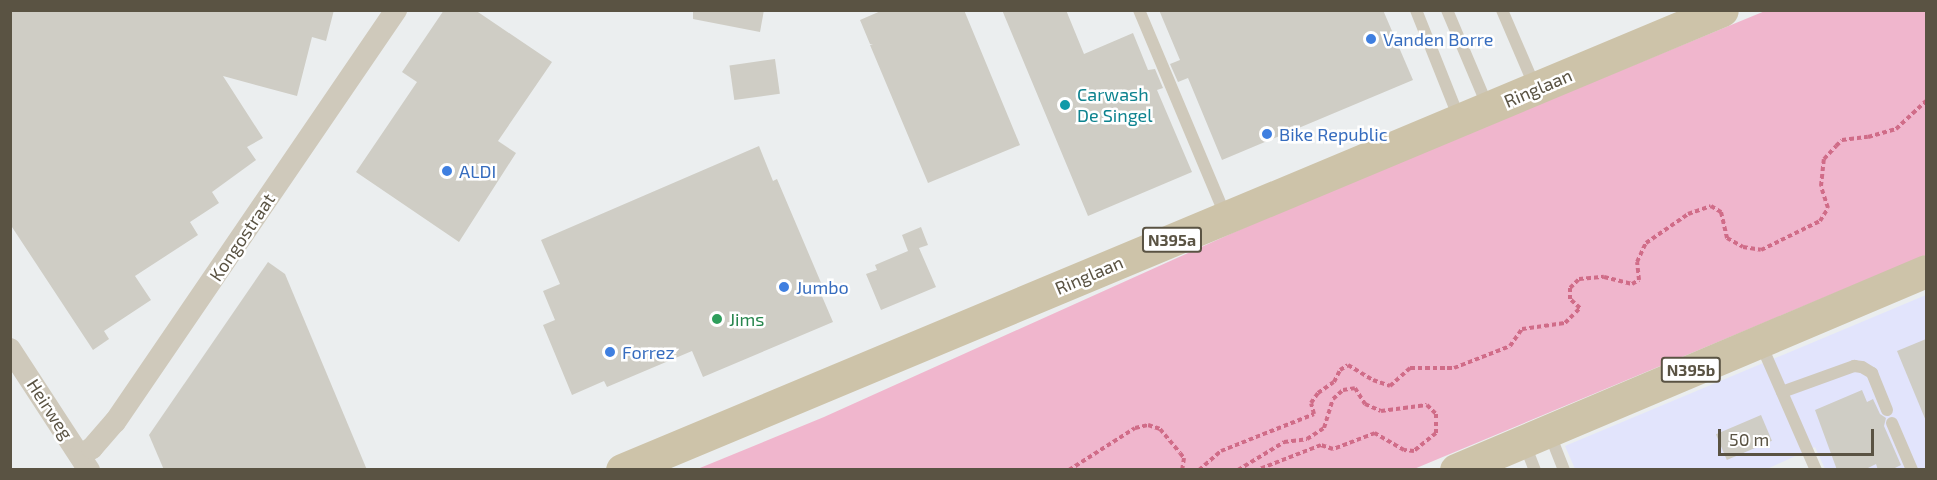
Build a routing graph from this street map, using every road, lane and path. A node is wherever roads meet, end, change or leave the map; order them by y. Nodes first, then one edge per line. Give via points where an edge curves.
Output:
1 (396, 10) edge
2 (1139, 10) edge
3 (1416, 10) edge
4 (1447, 10) edge
5 (1502, 10) edge
6 (1722, 10) edge
7 (1536, 88) junction
8 (1926, 101) edge
9 (1474, 114) junction
10 (1226, 217) junction
11 (1926, 271) edge
12 (1760, 341) junction
13 (10, 349) edge
14 (1782, 392) junction
15 (1887, 410) dead end
16 (1892, 423) dead end
17 (1535, 447) edge
18 (84, 462) edge
19 (622, 470) edge
20 (1069, 470) edge
21 (1182, 470) edge
22 (1199, 470) edge
23 (1238, 470) edge
24 (1257, 470) edge
25 (1456, 470) edge
26 (1564, 470) edge
27 (1816, 470) edge
28 (1912, 470) edge

1 - 18 street, Kongostraat
2 - 10 lane
3 - 9 lane
4 - 9 lane
5 - 7 lane
6 - 7 main road, Ringlaan / N395a
7 - 9 main road, Ringlaan / N395a
8 - 22 path via 1896,129 1842,140 1824,159 1821,186 1827,208 1820,221 1761,250 1743,247 1727,238 1721,212 1711,206 1688,214 1646,243 1637,262 1639,280 1632,284 1604,277 1580,279 1570,288 1570,298 1580,308 1565,323 1522,329 1510,346 1454,368 1410,368 1390,386 1348,365 1311,403 1314,414 1221,451
9 - 10 main road, Ringlaan / N395a
10 - 19 main road, Ringlaan / N395a
11 - 12 main road, N395b
12 - 14 lane
12 - 17 main road, N395b
13 - 18 street, Heirweg
14 - 15 lane via 1854,366 1862,367 1872,373
14 - 27 lane
16 - 28 lane
17 - 25 main road, N395b
17 - 26 lane
20 - 21 path via 1135,428 1148,425 1160,429 1184,458
23 - 24 path via 1284,442 1307,439 1324,428 1333,399 1343,390 1355,388 1365,404 1381,411 1427,405 1436,414 1436,433 1414,451 1404,450 1375,433 1333,449 1321,445

